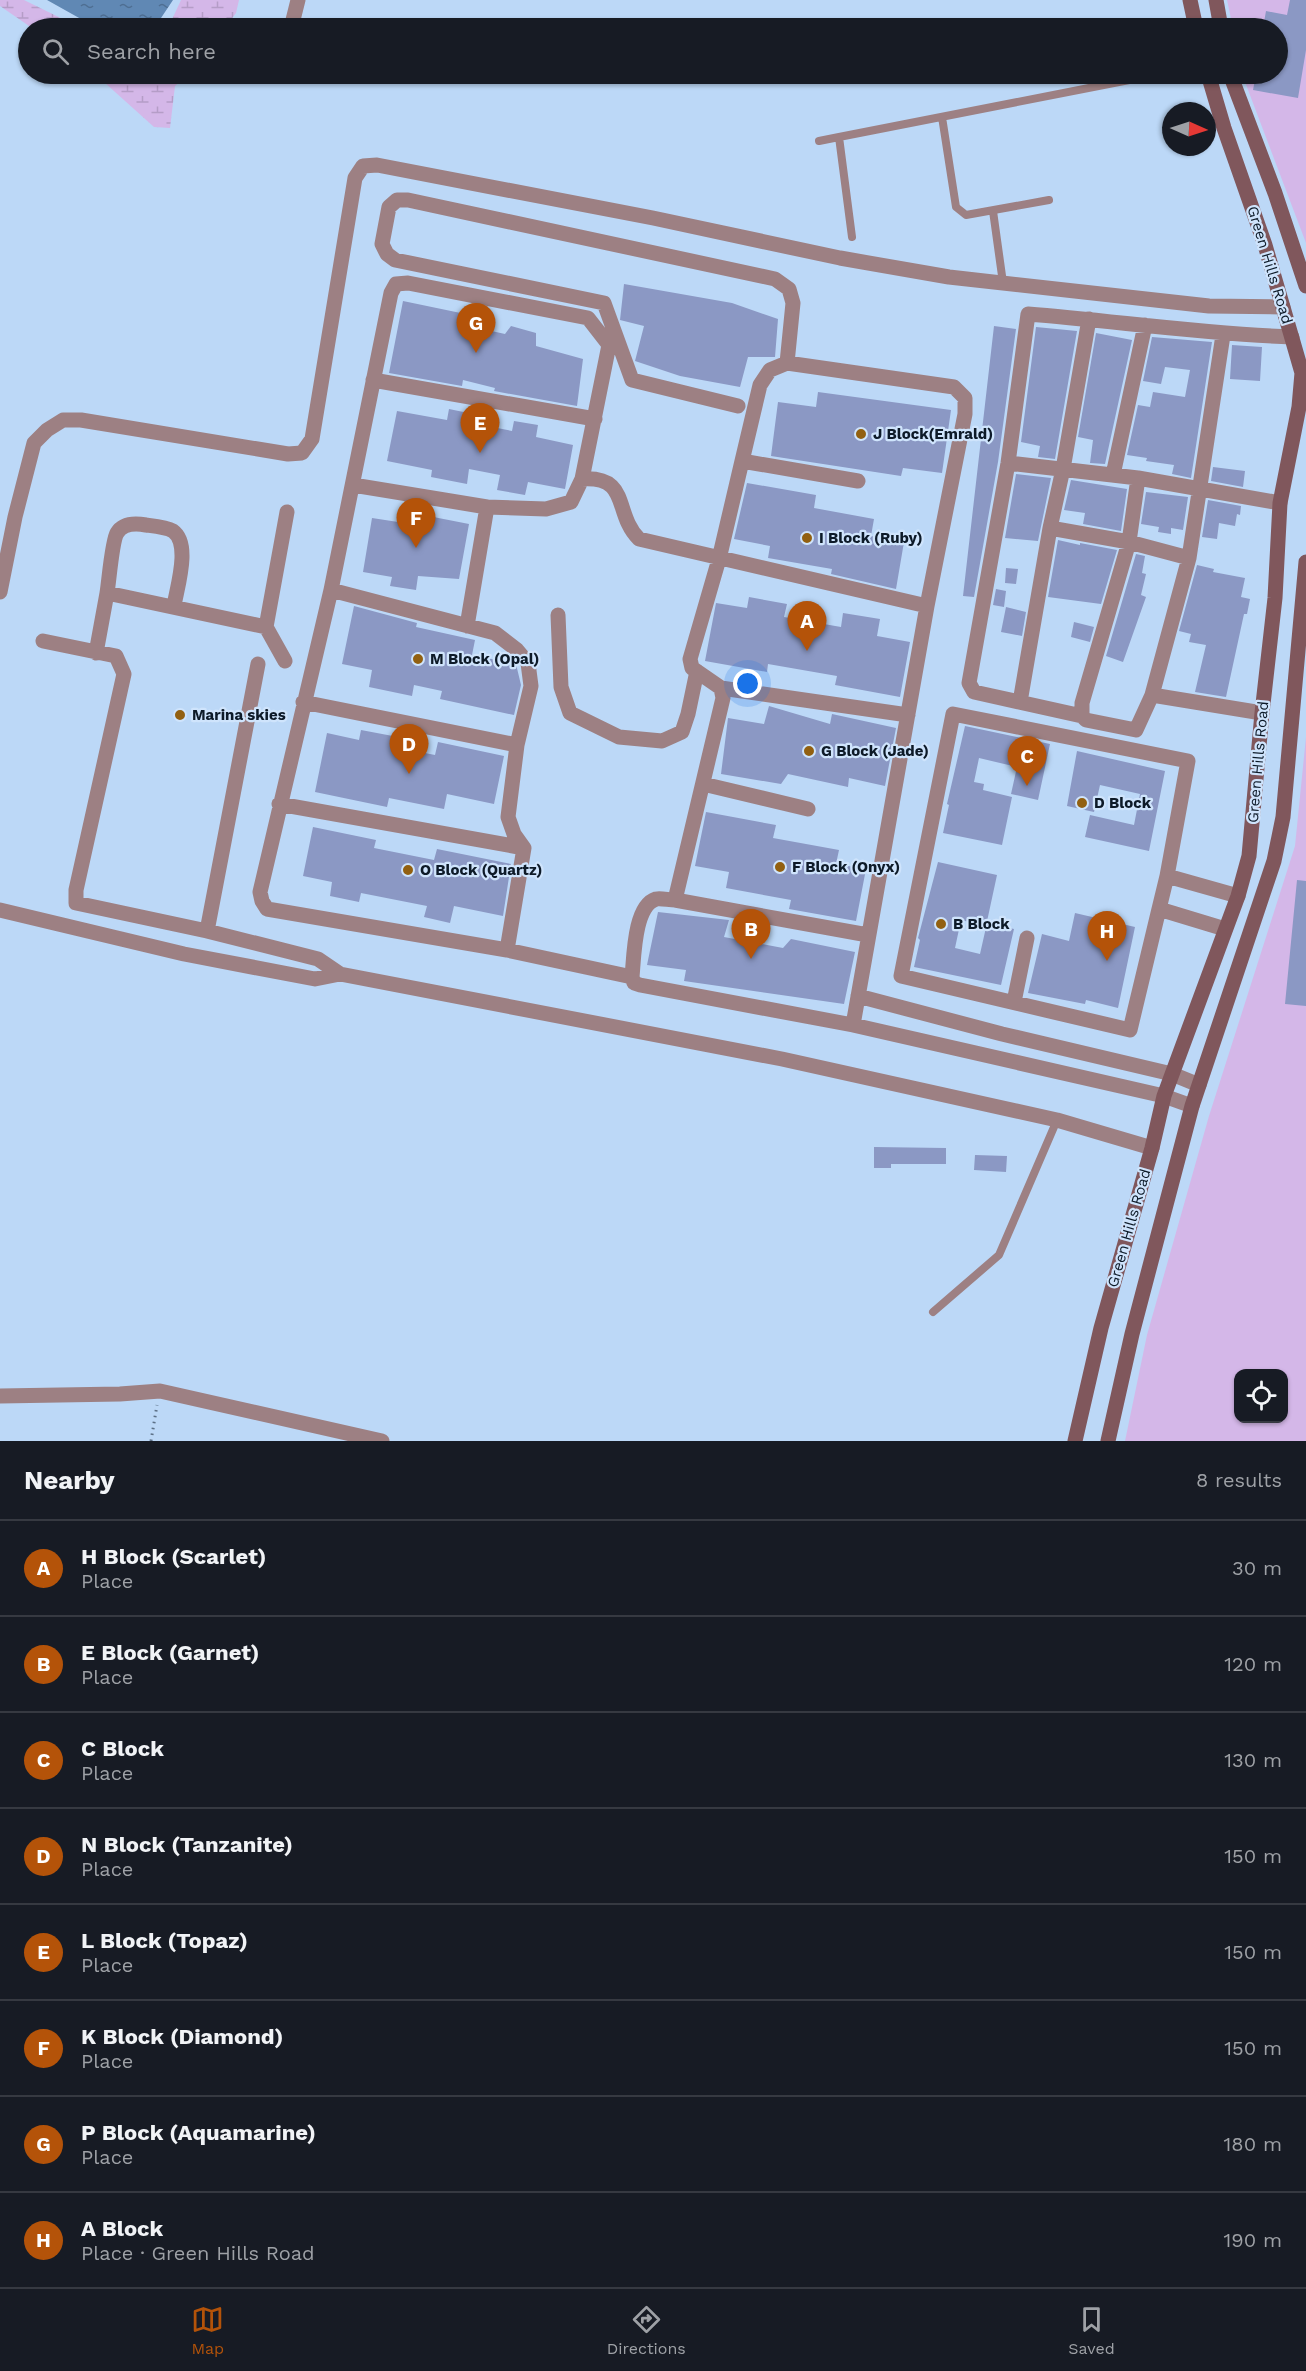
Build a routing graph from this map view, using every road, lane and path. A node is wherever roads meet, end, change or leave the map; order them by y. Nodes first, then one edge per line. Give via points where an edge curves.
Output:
1 (298, 0) edge
2 (1190, 0) edge
3 (1216, 0) edge
4 (294, 18) edge
5 (1194, 18) edge
6 (1219, 18) edge
7 (1109, 84) edge
8 (1211, 84) edge
9 (1234, 84) edge
10 (942, 117) junction
11 (839, 137) junction
12 (819, 141) dead end
13 (1275, 193) junction
14 (1049, 200) dead end
15 (1251, 203) junction
16 (993, 211) junction
17 (852, 237) dead end
18 (1003, 283) junction
19 (1306, 286) edge
20 (1283, 307) junction
21 (1089, 319) junction
22 (1145, 325) junction
23 (1223, 335) junction
24 (1292, 337) junction
25 (787, 363) junction
26 (373, 380) junction
27 (738, 406) dead end
28 (595, 419) junction
29 (742, 461) junction
30 (1008, 463) junction
31 (1063, 469) junction
32 (1113, 475) junction
33 (1138, 478) junction
34 (582, 479) junction
35 (858, 481) dead end
36 (353, 484) junction
37 (1200, 488) junction
38 (1280, 503) junction
39 (486, 507) junction
40 (287, 512) dead end
41 (1050, 528) junction
42 (1129, 542) junction
43 (1189, 558) junction
44 (720, 559) junction
45 (1306, 562) edge
46 (331, 590) junction
47 (0, 592) edge
48 (107, 593) junction
49 (174, 606) junction
50 (927, 606) junction
51 (558, 615) dead end
52 (467, 626) junction
53 (266, 627) junction
54 (44, 641) dead end
55 (96, 653) junction
56 (285, 661) dead end
57 (258, 664) dead end
58 (697, 671) junction
59 (721, 688) junction
60 (1152, 695) junction
61 (303, 702) junction
62 (1020, 702) junction
63 (1262, 713) junction
64 (908, 715) junction
65 (1083, 716) junction
66 (517, 745) junction
67 (703, 784) junction
68 (279, 804) junction
69 (808, 809) dead end
70 (524, 848) junction
71 (1167, 876) junction
72 (1238, 896) junction
73 (675, 900) junction
74 (1159, 909) junction
75 (0, 910) edge
76 (1226, 929) junction
77 (207, 931) junction
78 (868, 935) junction
79 (1027, 938) dead end
80 (507, 950) junction
81 (340, 974) junction
82 (632, 977) junction
83 (858, 996) junction
84 (1014, 1002) junction
85 (853, 1025) junction
86 (1002, 1034) junction
87 (997, 1059) junction
88 (1172, 1074) junction
89 (1199, 1085) junction
90 (1164, 1096) junction
91 (1192, 1106) junction
92 (1057, 1120) junction
93 (1152, 1148) junction
94 (933, 1312) dead end
95 (160, 1391) junction
96 (0, 1396) edge
97 (151, 1441) edge
98 (382, 1441) edge
99 (1075, 1441) edge
100 (1108, 1441) edge

1 - 4 street
2 - 5 street
3 - 6 street
7 - 10 lane
8 - 15 street, Green Hills Road
9 - 13 street, Green Hills Road
10 - 11 lane
10 - 16 lane via 956,207 966,215
11 - 12 lane
11 - 17 lane
13 - 15 street
13 - 19 street, Green Hills Road
14 - 16 lane
15 - 20 street, Green Hills Road
16 - 18 lane
18 - 20 street via 1209,306
18 - 47 street via 840,258 510,189 377,165 363,166 355,178 312,439 302,453 63,420 34,443
20 - 24 street, Green Hills Road
21 - 22 street
21 - 30 street via 1028,314
21 - 31 street
22 - 23 street
22 - 32 street
23 - 24 street
23 - 37 street
24 - 38 street, Green Hills Road via 1302,373
25 - 27 street via 793,303 789,289 775,279 408,200 396,200 389,207 382,244 395,260 604,303 632,380
25 - 29 street via 770,370 760,385
25 - 50 street via 954,387 965,398
26 - 28 street
26 - 28 street via 391,293 396,284 408,283 588,318 609,345
26 - 36 street
28 - 34 street
29 - 35 street
29 - 44 street
30 - 31 street
30 - 62 street via 969,683 974,692
31 - 32 street
31 - 41 street
32 - 33 street
33 - 37 street
33 - 42 street
34 - 39 street via 571,502 546,509
34 - 44 street via 610,483 629,527 639,539
36 - 39 street
36 - 46 street
37 - 38 street
37 - 43 street
38 - 63 street, Green Hills Road via 1275,598
39 - 52 street
40 - 53 street
41 - 42 street
41 - 62 street
42 - 43 street
42 - 65 street via 1082,703
43 - 60 street
44 - 50 street
44 - 58 street via 690,659
45 - 89 street, Green Hills Road via 1283,817 1274,861
46 - 52 street
46 - 61 street
48 - 49 street
48 - 49 street via 116,534 136,523 151,525 172,530 181,540 183,554
48 - 55 street
49 - 53 street
50 - 64 street
51 - 58 street via 561,687 570,713 619,737 662,741 682,732
52 - 66 street via 495,633 528,663 531,686
53 - 56 street
54 - 55 street
55 - 77 street via 116,656 124,674 76,903
57 - 77 street
58 - 59 street
59 - 64 street
59 - 67 street via 723,698
60 - 63 street
60 - 65 street via 1137,730 1086,720
61 - 66 street
61 - 68 street
62 - 65 street
63 - 72 street, Green Hills Road via 1251,844
64 - 78 street
66 - 70 street via 508,817
67 - 69 street
67 - 73 street
68 - 70 street
68 - 80 street via 260,892 267,909
70 - 80 street
71 - 72 street
71 - 74 street
71 - 84 street via 1188,761 953,714 901,976
72 - 76 street, Green Hills Road
73 - 78 street
73 - 82 street via 657,899 646,904 640,916
74 - 76 street
74 - 84 street via 1130,1030
75 - 81 street via 184,954 315,979
76 - 88 street, Green Hills Road
77 - 81 street via 318,959
78 - 83 street
79 - 84 street
80 - 82 street
81 - 92 street via 782,1059
82 - 85 street via 640,986
83 - 85 street
83 - 86 street
85 - 87 street
86 - 87 street
86 - 88 street
87 - 90 street
88 - 89 street
88 - 90 street, Green Hills Road
89 - 91 street, Green Hills Road
90 - 91 street
90 - 93 street, Green Hills Road
91 - 100 street, Green Hills Road
92 - 93 street
92 - 94 lane via 999,1255
93 - 99 street, Green Hills Road via 1101,1328
95 - 96 street
95 - 97 path
95 - 98 street

